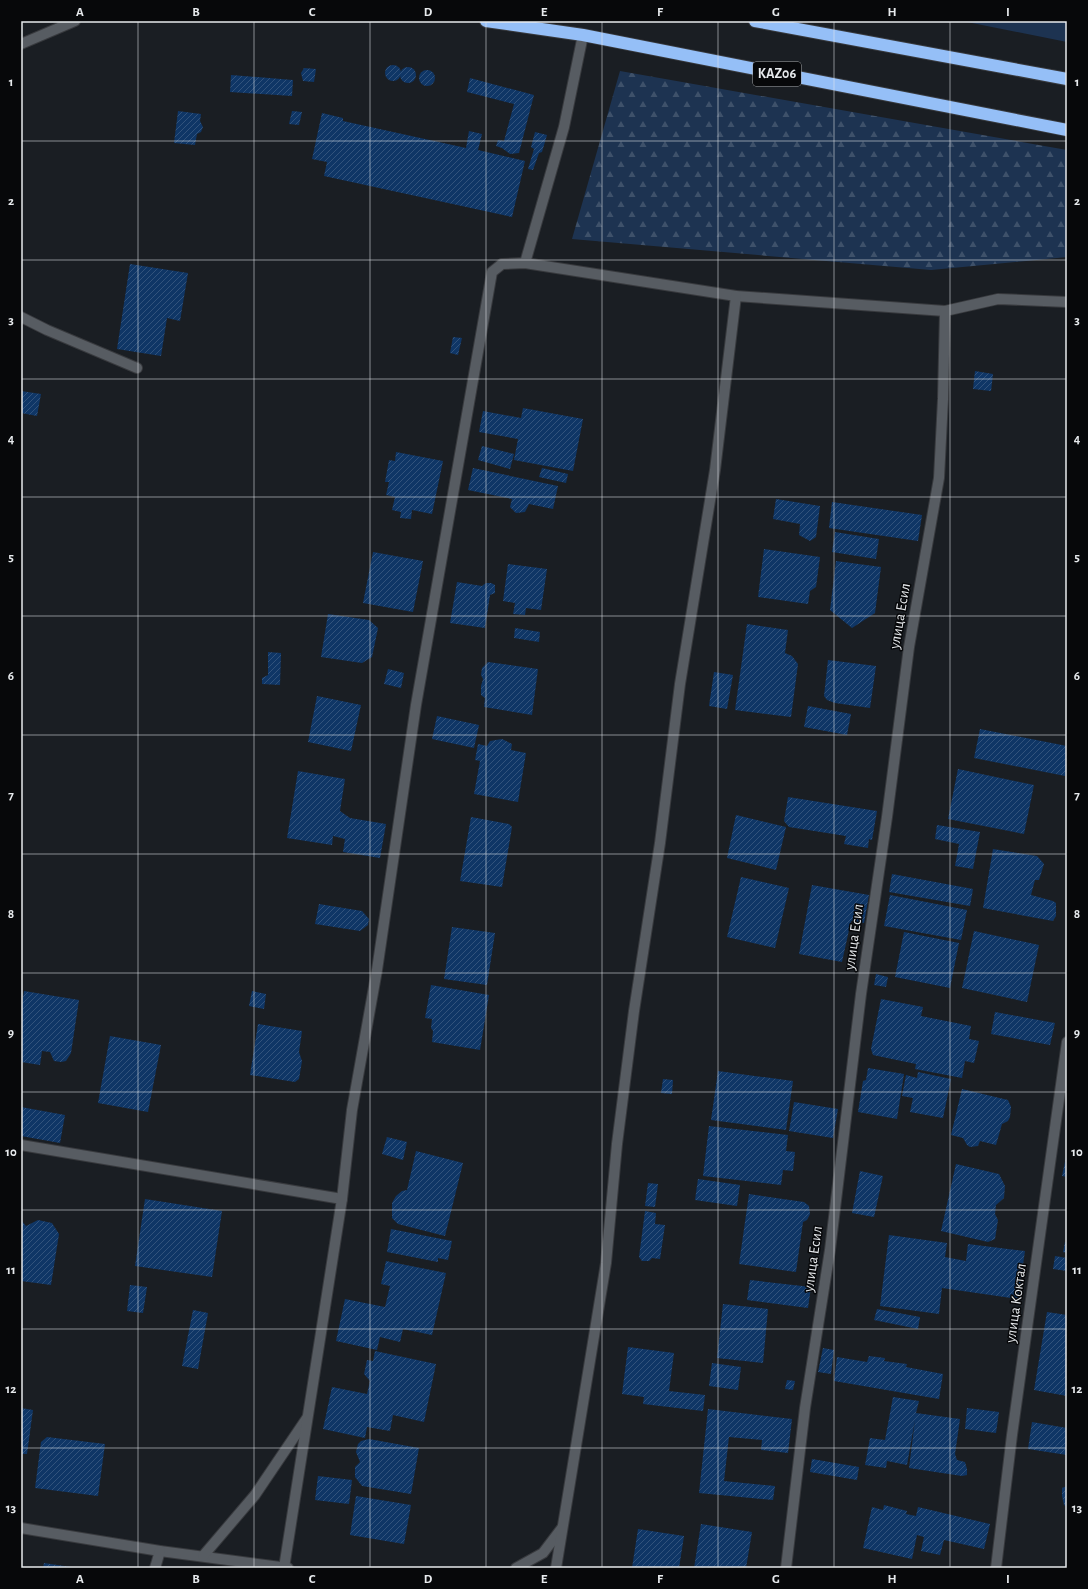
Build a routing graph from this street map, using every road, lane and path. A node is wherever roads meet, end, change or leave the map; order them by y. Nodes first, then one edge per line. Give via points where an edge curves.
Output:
1 (75, 21) edge
2 (486, 21) edge
3 (755, 21) edge
4 (582, 35) junction
5 (21, 44) edge
6 (1067, 79) edge
7 (1067, 130) edge
8 (525, 263) junction
9 (736, 296) junction
10 (1067, 302) edge
11 (945, 311) junction
12 (21, 318) edge
13 (137, 368) dead end
14 (1067, 1042) edge
15 (21, 1145) edge
16 (342, 1199) junction
17 (308, 1416) junction
18 (563, 1527) junction
19 (21, 1528) edge
20 (160, 1551) junction
21 (203, 1556) junction
22 (155, 1568) edge
23 (285, 1568) edge
24 (516, 1568) edge
25 (556, 1568) edge
26 (786, 1568) edge
27 (996, 1568) edge

1 - 5 street
2 - 4 highway, KАZ06
3 - 6 highway
4 - 7 highway, KАZ06
4 - 8 street via 564,127
8 - 9 street
8 - 16 street via 502,264 492,272 488,291 416,705 352,1110
9 - 11 street
9 - 18 street via 715,470 680,684 660,843 634,1011 617,1144 606,1263
10 - 11 street via 998,299
11 - 26 street, улица Есил via 939,478 909,647 861,994 830,1250 805,1408
12 - 13 street
14 - 27 street, улица Коктал
15 - 16 street
16 - 17 street
17 - 21 street via 255,1495
17 - 23 street
18 - 24 street via 543,1554
18 - 25 street
19 - 20 street
20 - 21 street
20 - 22 street
21 - 23 street

